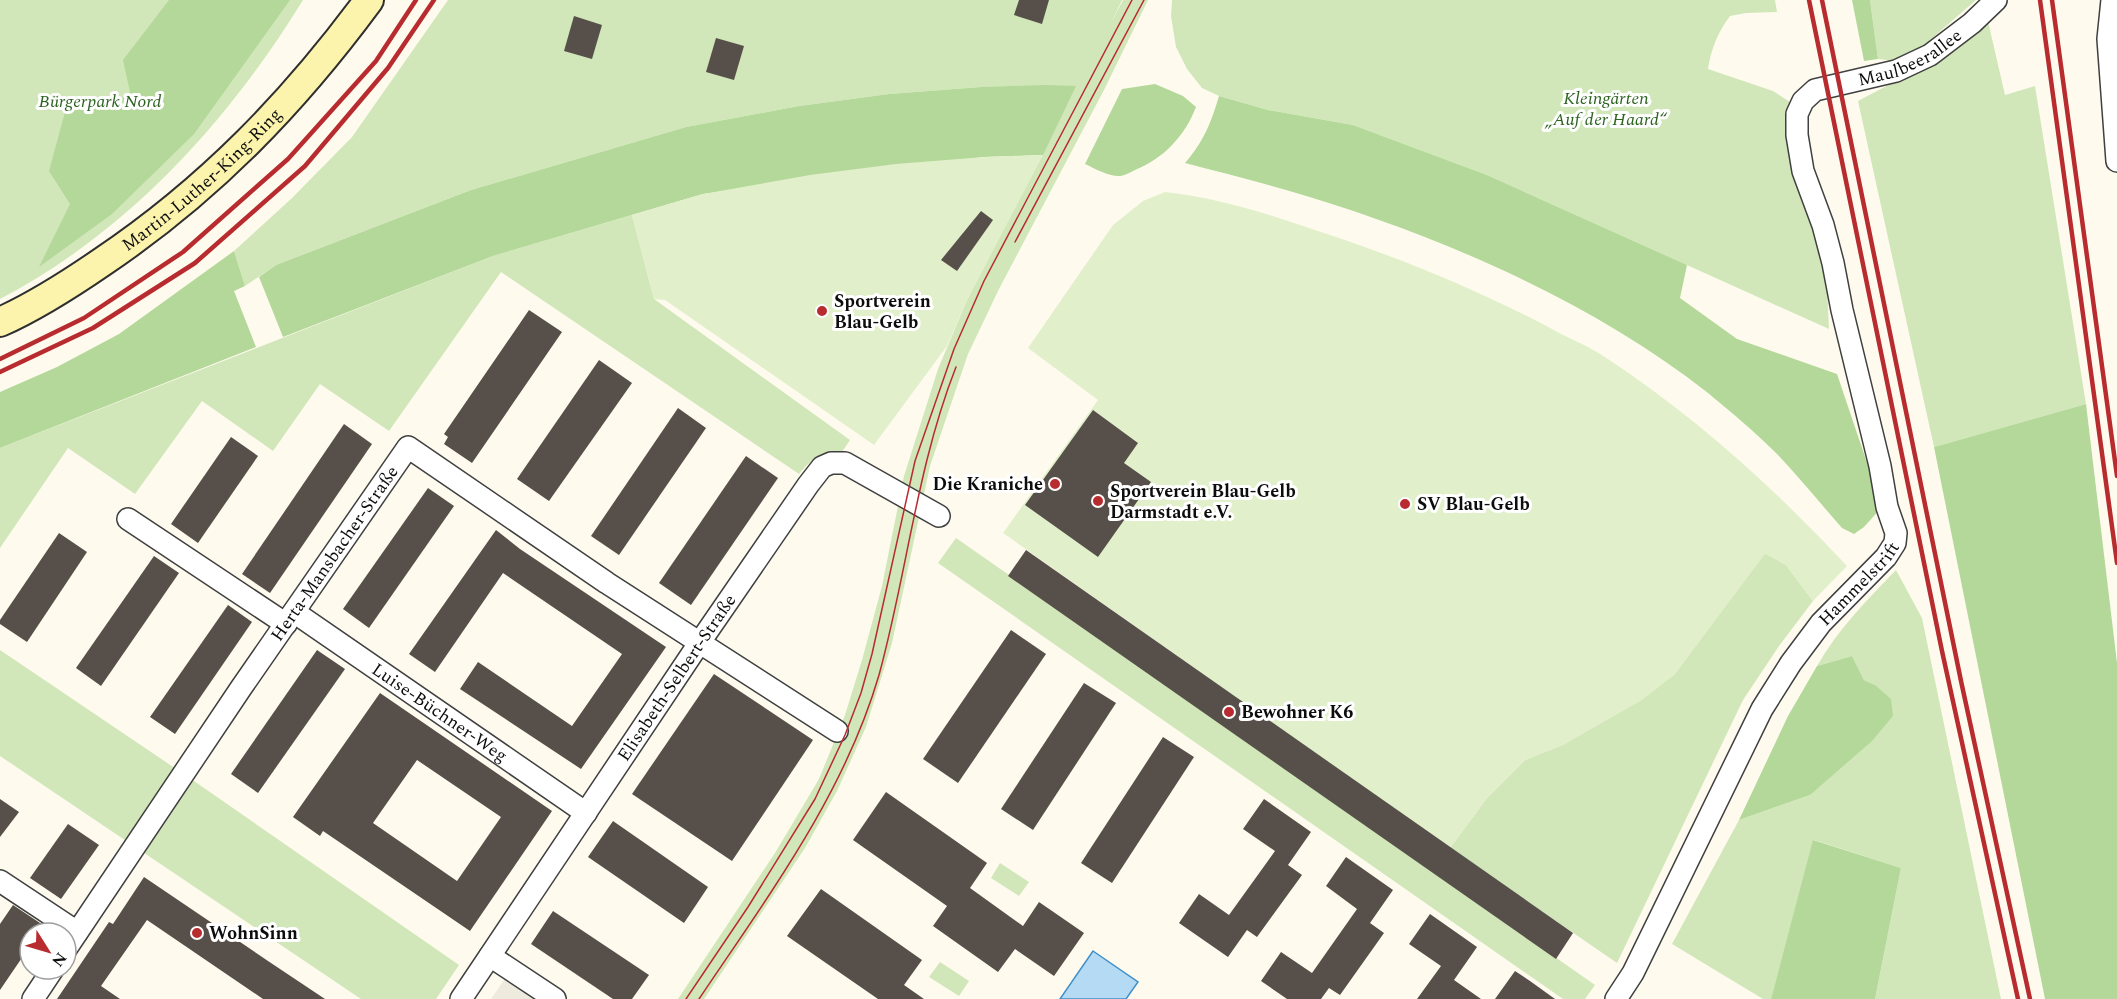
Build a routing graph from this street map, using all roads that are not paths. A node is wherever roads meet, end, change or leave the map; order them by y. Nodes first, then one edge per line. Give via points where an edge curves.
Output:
1 (369, 0) edge
2 (1996, 0) edge
3 (2112, 0) edge
4 (1809, 94) joint
5 (2115, 129) edge
6 (2117, 161) edge
7 (0, 322) edge
8 (939, 516) dead end
9 (128, 519) dead end
10 (290, 618) junction
11 (700, 642) junction
12 (837, 731) dead end
13 (586, 813) junction
14 (0, 881) edge
15 (48, 921) edge
16 (78, 932) edge
17 (490, 956) junction
18 (45, 981) edge
19 (33, 999) edge
20 (461, 999) edge
21 (555, 999) edge
22 (1616, 999) edge

1 - 7 main road, Martin-Luther-King-Ring via 273,117 194,193 75,280
2 - 4 street, Maulbeerallee via 1972,23 1922,59 1896,71
3 - 5 street via 2108,39
4 - 22 street, Hammelstrift via 1797,114 1803,171 1833,263 1896,533 1895,543 1821,623 1762,709 1638,962
5 - 6 street
8 - 11 street, Elisabeth-Selbert-Straße via 850,465 822,467
9 - 10 street, Luise-Büchner-Weg
10 - 11 street, Herta-Mansbacher-Straße via 408,447
10 - 13 street, Luise-Büchner-Weg
10 - 16 street, Herta-Mansbacher-Straße
11 - 12 street
11 - 13 street, Elisabeth-Selbert-Straße
13 - 17 street, Elisabeth-Selbert-Straße
14 - 15 street
17 - 20 street, Elisabeth-Selbert-Straße
17 - 21 street
18 - 19 street

